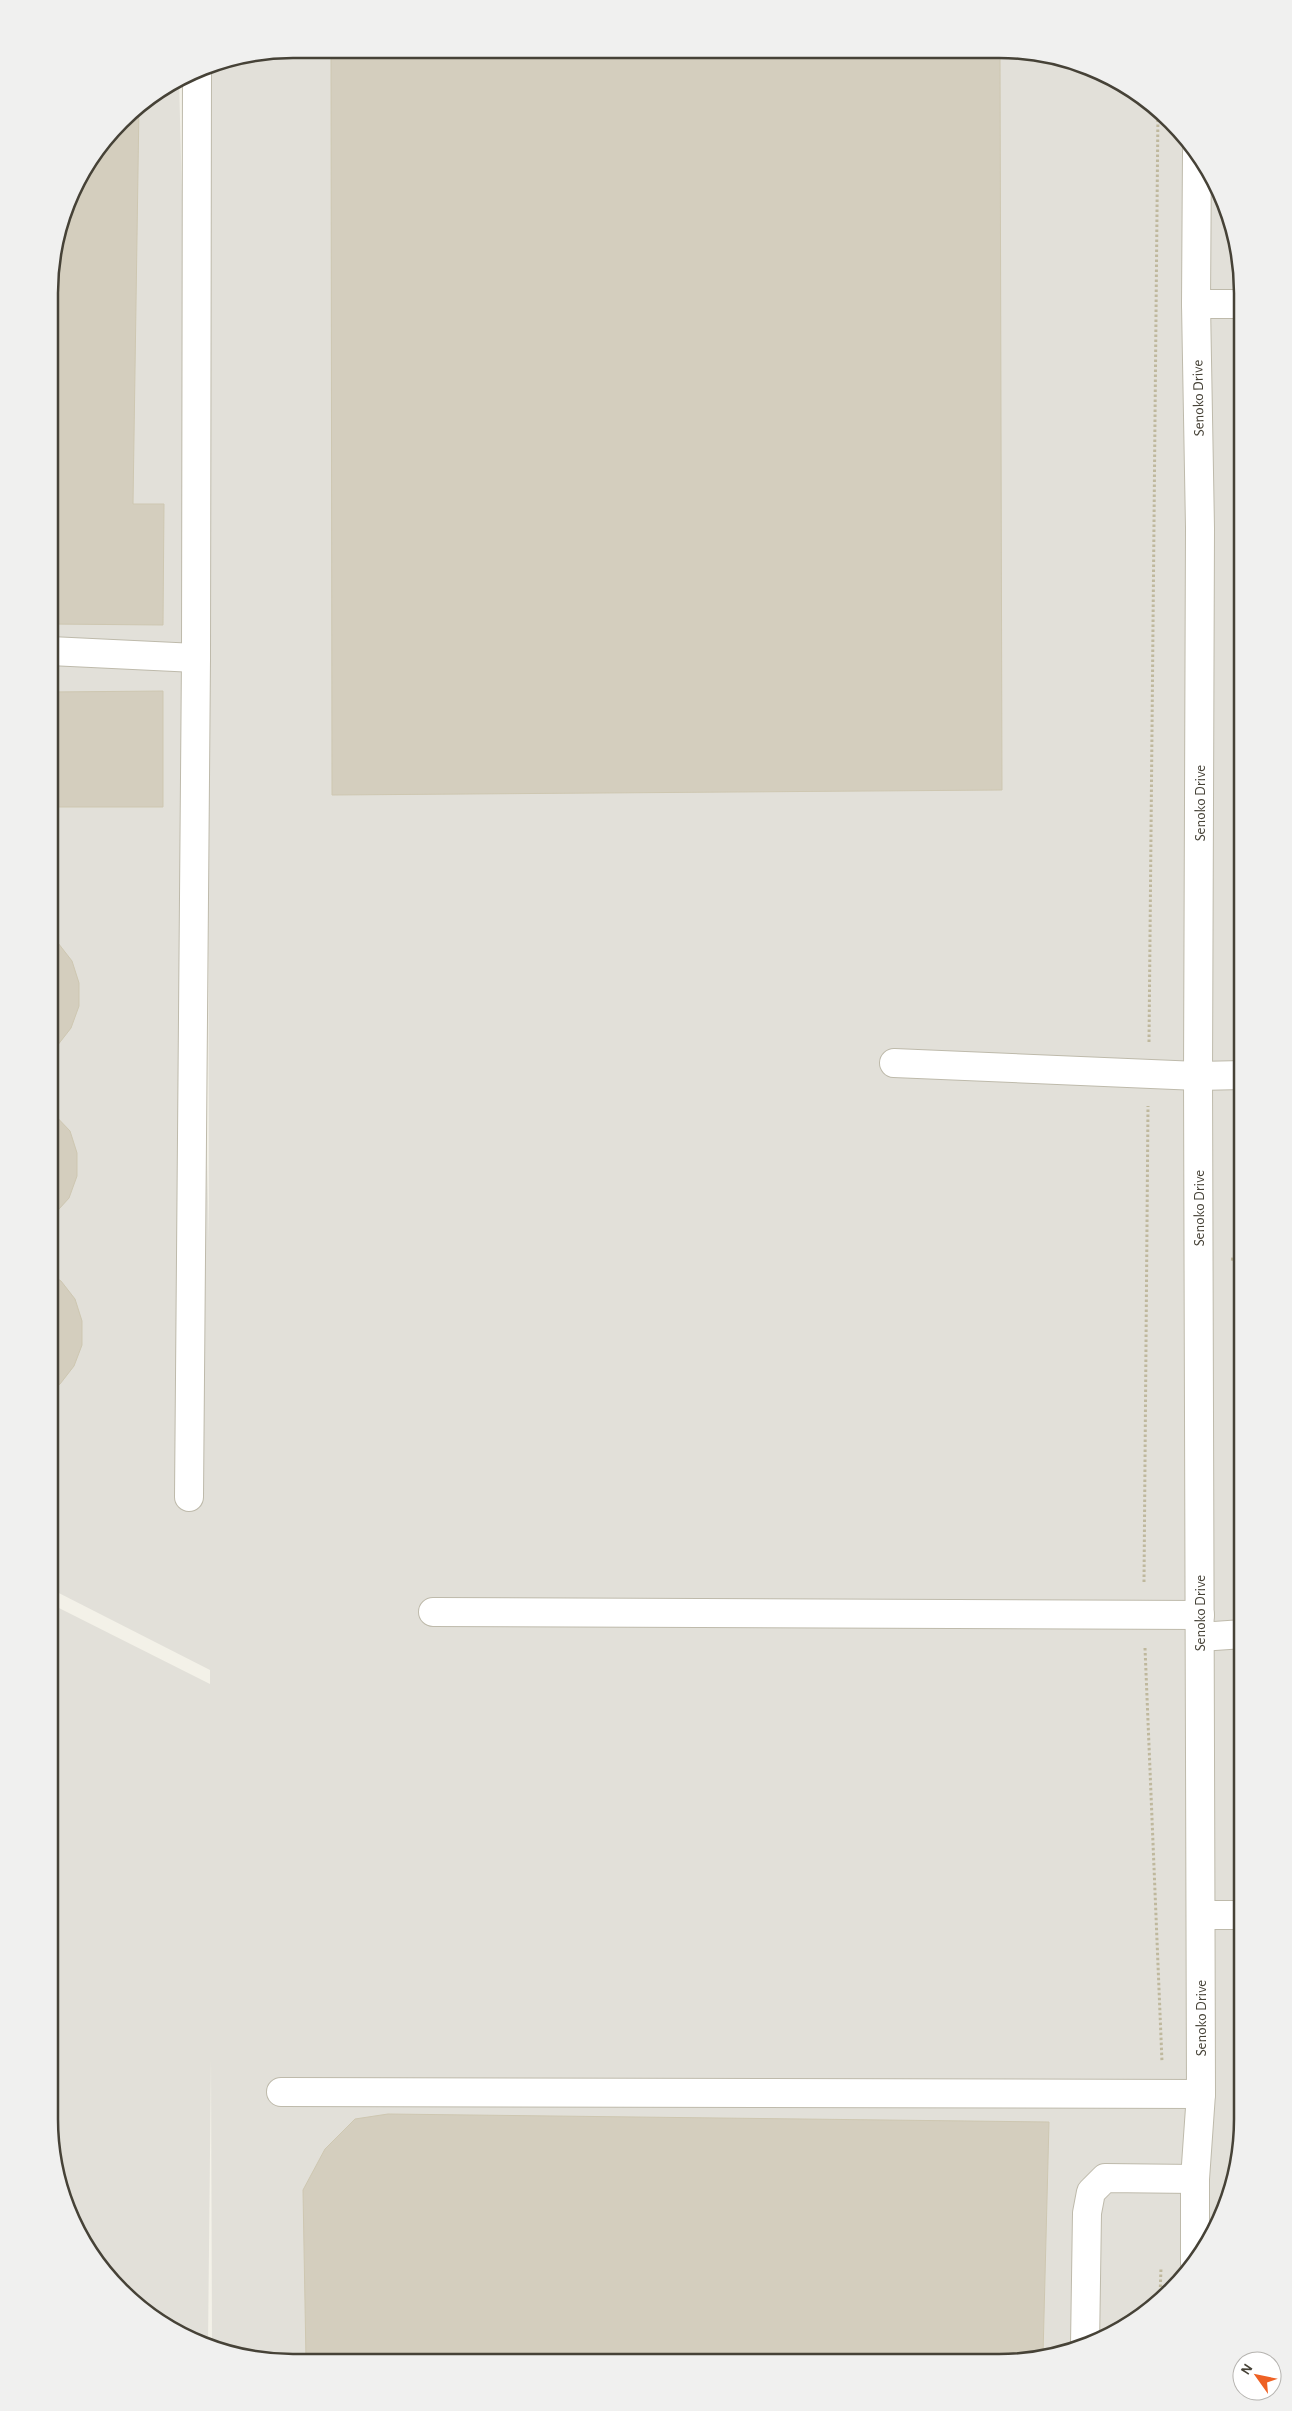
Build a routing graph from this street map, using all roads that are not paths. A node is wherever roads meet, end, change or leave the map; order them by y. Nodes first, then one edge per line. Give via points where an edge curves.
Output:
1 (196, 78) edge
2 (1197, 165) edge
3 (1196, 304) junction
4 (1234, 304) edge
5 (58, 651) edge
6 (196, 658) junction
7 (894, 1063) dead end
8 (1234, 1075) edge
9 (1198, 1076) junction
10 (189, 1497) dead end
11 (433, 1612) dead end
12 (1200, 1626) junction
13 (1234, 1632) edge
14 (1201, 1915) junction
15 (1234, 1915) edge
16 (281, 2092) dead end
17 (1201, 2094) junction
18 (1195, 2179) junction
19 (1195, 2249) edge
20 (1085, 2337) edge

1 - 6 street
2 - 3 street, Senoko Drive
3 - 4 street
3 - 9 street, Senoko Drive via 1200,528
5 - 6 street
6 - 10 street
7 - 9 street
8 - 9 street
9 - 12 street, Senoko Drive
11 - 12 street via 1143,1615
12 - 13 street
12 - 14 street, Senoko Drive
14 - 15 street
14 - 17 street, Senoko Drive
16 - 17 street
17 - 18 street, Senoko Drive
18 - 19 street, Senoko Drive
18 - 20 street via 1105,2178 1091,2192 1087,2213

